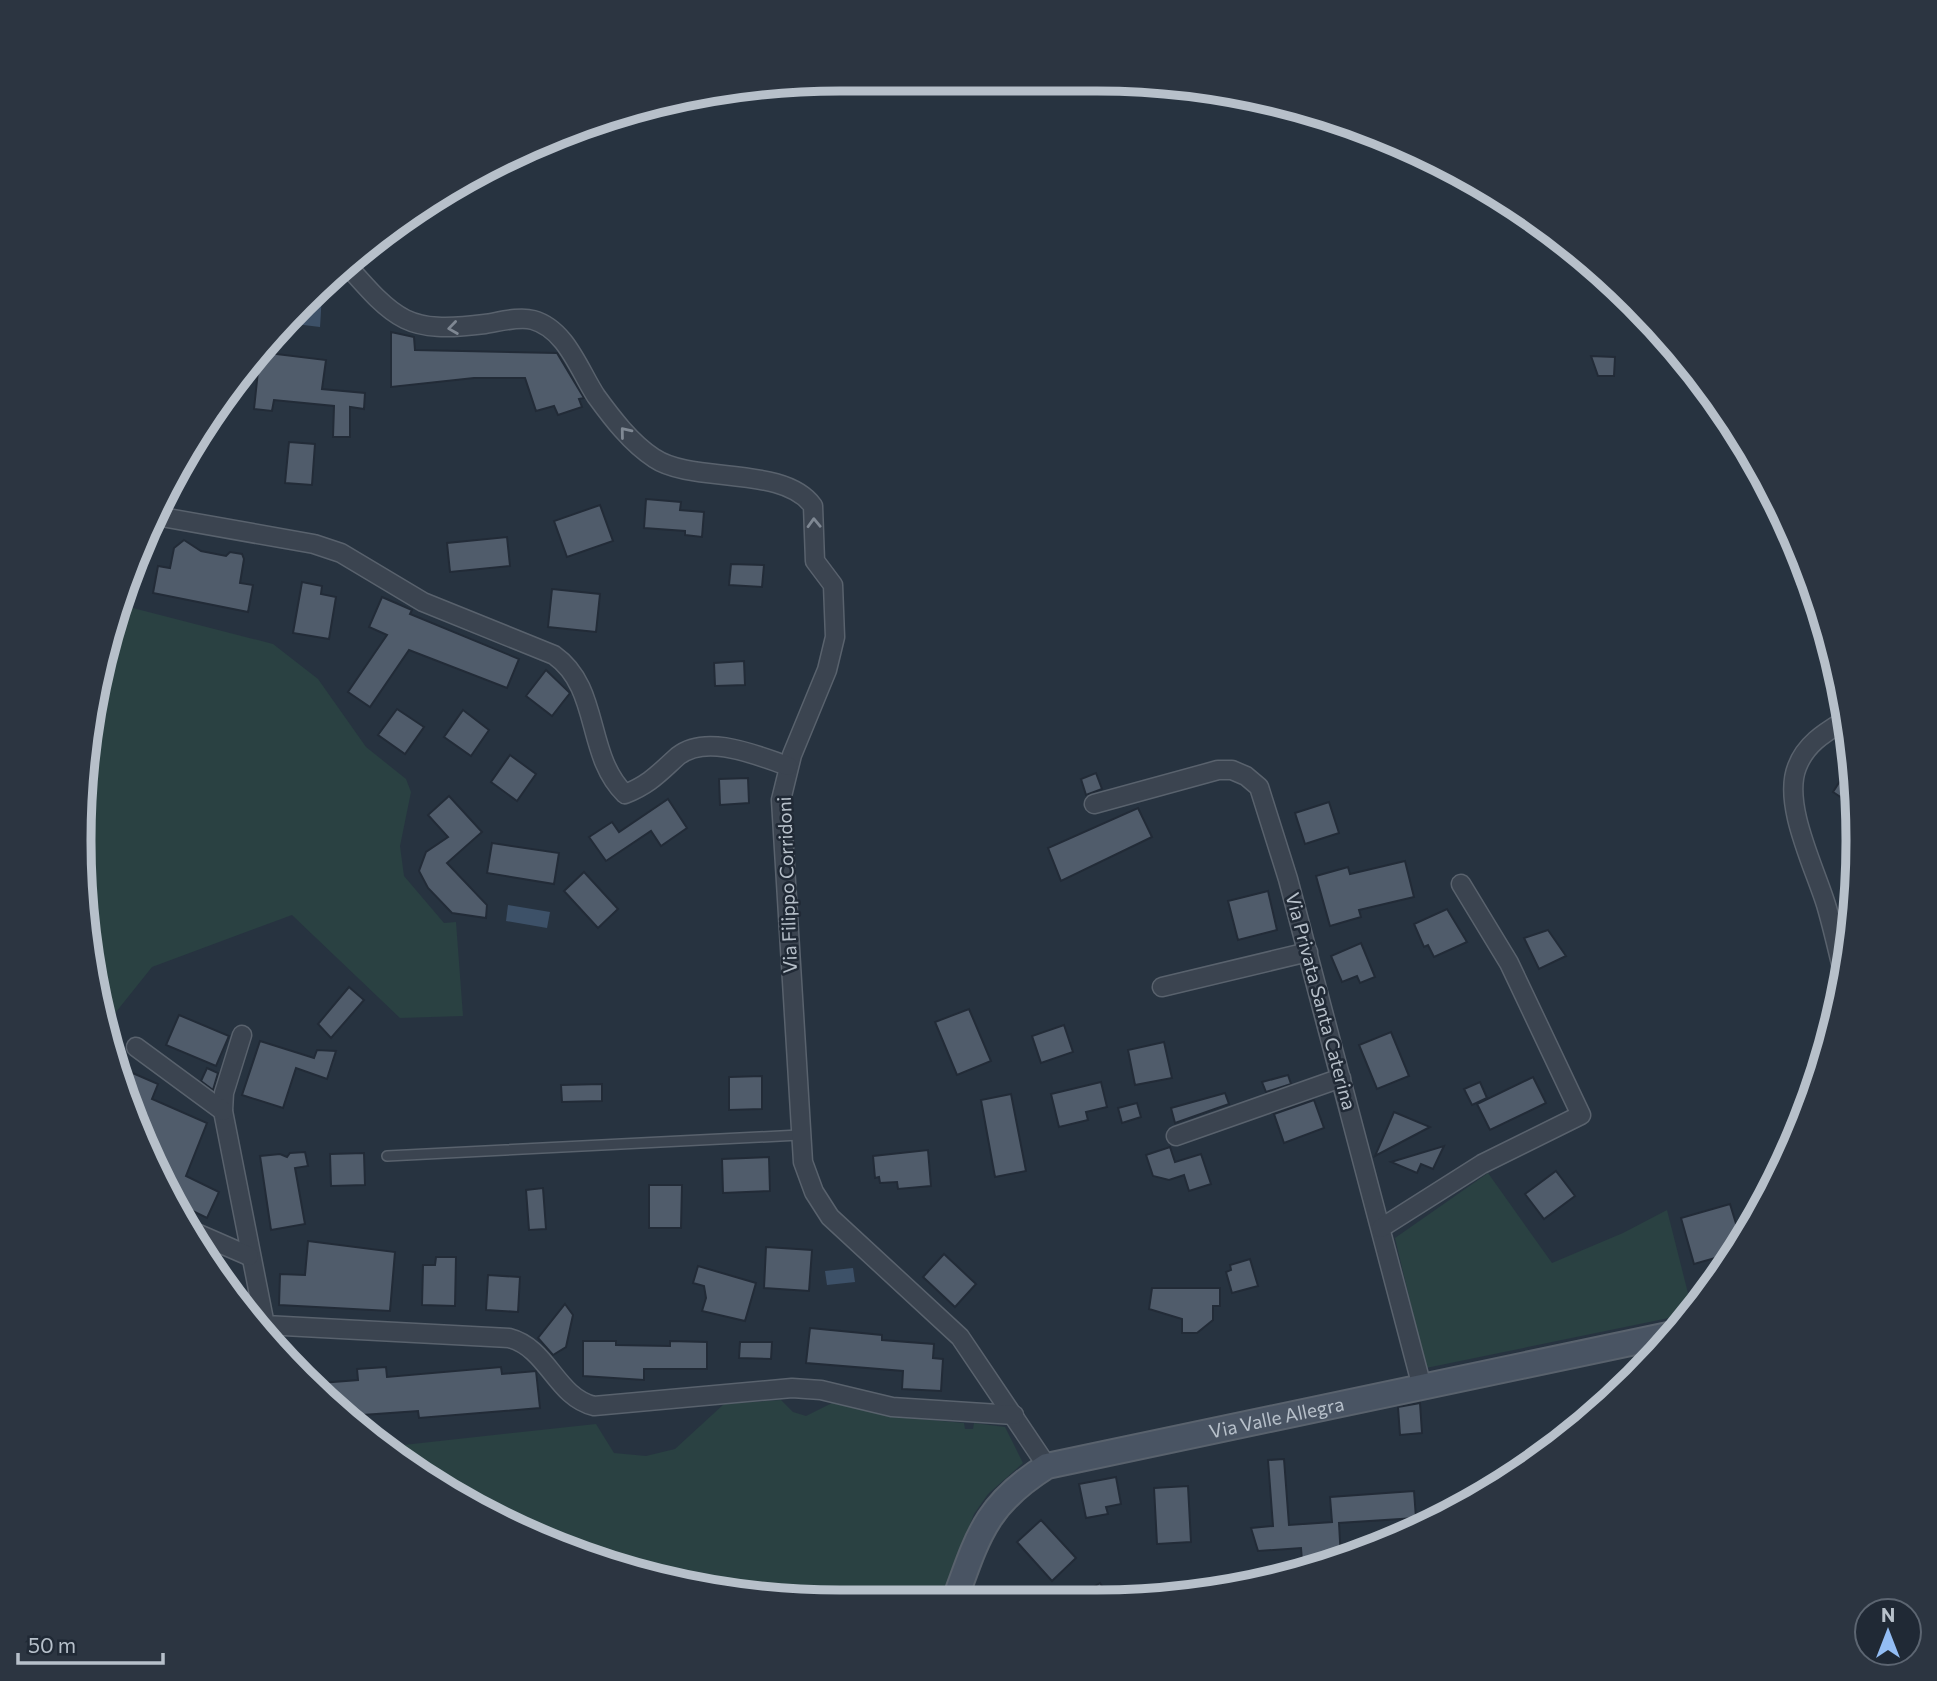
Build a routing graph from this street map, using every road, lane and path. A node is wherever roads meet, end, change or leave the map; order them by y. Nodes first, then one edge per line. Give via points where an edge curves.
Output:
1 (353, 271) edge
2 (164, 517) edge
3 (1837, 725) edge
4 (788, 766) junction
5 (1094, 804) dead end
6 (1461, 884) dead end
7 (1838, 951) edge
8 (1308, 952) junction
9 (1162, 987) dead end
10 (242, 1035) dead end
11 (136, 1047) dead end
12 (1341, 1078) junction
13 (223, 1111) junction
14 (799, 1135) junction
15 (1176, 1136) dead end
16 (387, 1156) dead end
17 (1381, 1227) junction
18 (204, 1237) edge
19 (249, 1256) junction
20 (260, 1314) edge
21 (269, 1325) edge
22 (1658, 1337) edge
23 (1422, 1387) junction
24 (1014, 1415) junction
25 (1046, 1466) junction
26 (958, 1590) edge

4 -> 1 street, Via Filippo Corridoni via 835,637 833,585 815,561 813,506 807,498 735,474 688,472 661,463 638,448 597,397 564,342 531,319 440,330 413,325 387,308
2 - 4 street via 314,544 341,553 423,602 554,655 569,666 579,685 598,751 612,781 625,794 667,769 679,755 705,747
3 - 7 street via 1806,750 1792,787
4 - 14 street, Via Filippo Corridoni via 780,820
5 - 8 street, Via Privata Santa Caterina via 1218,770 1246,776 1259,787
6 - 17 street via 1509,963 1581,1115 1482,1164
8 - 9 street
8 - 12 street, Via Privata Santa Caterina
10 - 13 street
11 - 13 street
12 - 15 street
12 - 17 street, Via Privata Santa Caterina
13 - 19 street
14 - 16 lane
14 - 24 street, Via Filippo Corridoni via 814,1192 830,1216 960,1337
17 - 23 street, Via Privata Santa Caterina
18 - 19 street
19 - 20 street
21 - 24 street via 521,1341 531,1346 575,1398 594,1406 792,1388 892,1407
22 - 23 main road, Via Valle Allegra
23 - 25 main road, Via Valle Allegra
24 - 25 street, Via Filippo Corridoni
25 - 26 main road, Via Valle Allegra via 1000,1502 981,1528

